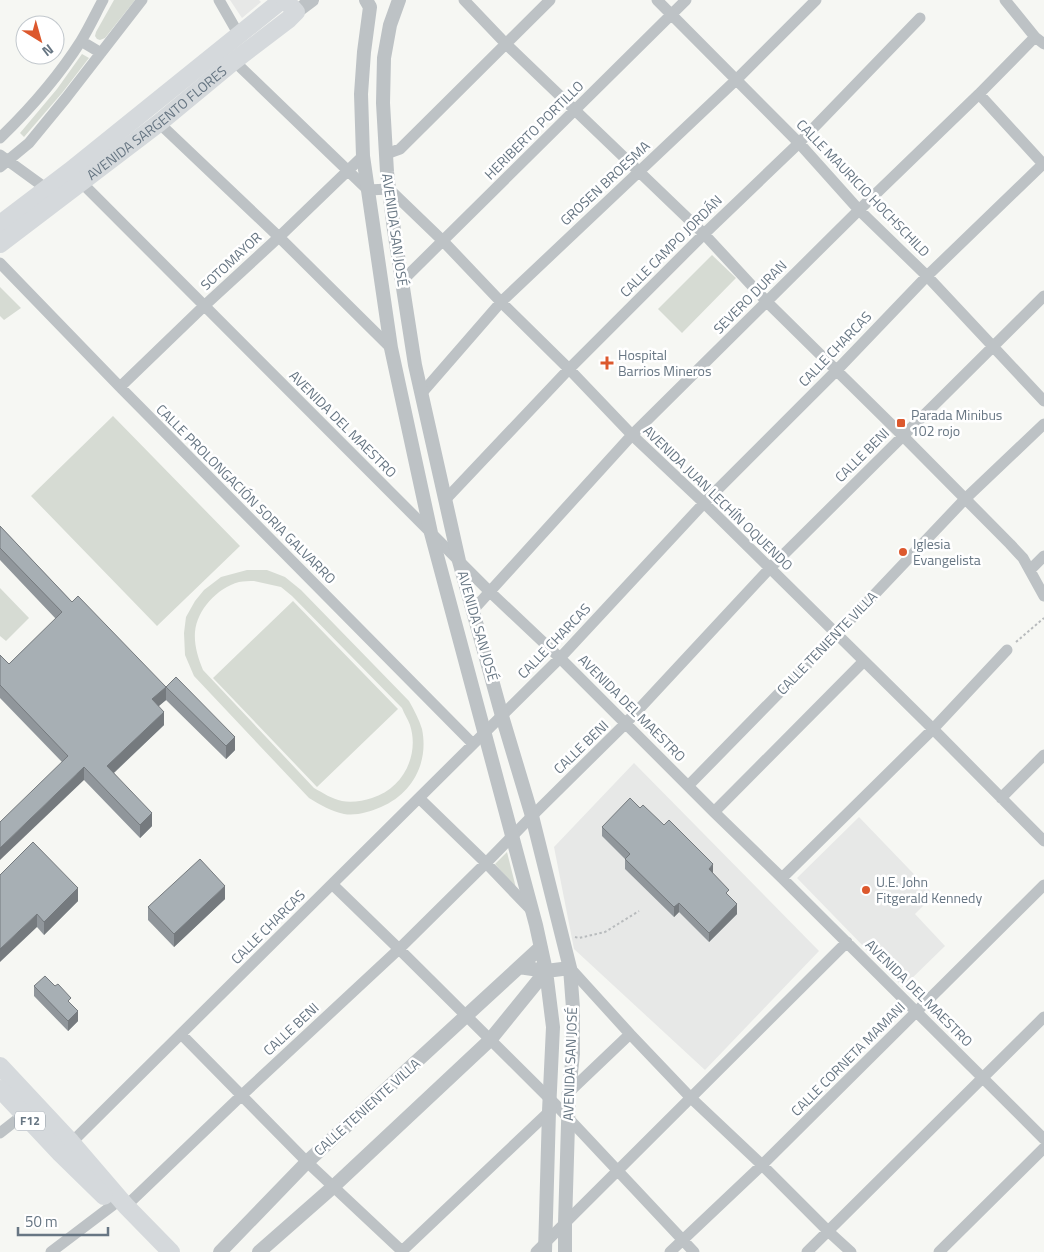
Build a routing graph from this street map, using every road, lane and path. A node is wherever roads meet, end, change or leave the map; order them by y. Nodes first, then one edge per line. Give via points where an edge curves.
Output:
1 (104, 0) edge
2 (142, 0) edge
3 (219, 0) edge
4 (312, 0) edge
5 (366, 0) edge
6 (399, 0) edge
7 (464, 0) edge
8 (550, 0) edge
9 (657, 0) edge
10 (686, 0) edge
11 (816, 0) edge
12 (1005, 0) edge
13 (283, 6) edge
14 (672, 15) junction
15 (920, 18) dead end
16 (240, 35) junction
17 (81, 41) junction
18 (1040, 41) edge
19 (506, 44) junction
20 (101, 53) junction
21 (234, 61) junction
22 (736, 80) junction
23 (979, 94) junction
24 (575, 111) junction
25 (159, 123) junction
26 (0, 138) edge
27 (799, 143) junction
28 (386, 154) junction
29 (363, 156) junction
30 (3, 161) edge
31 (1044, 165) edge
32 (347, 170) junction
33 (639, 172) junction
34 (76, 177) junction
35 (389, 189) junction
36 (368, 190) junction
37 (53, 193) junction
38 (859, 210) junction
39 (0, 224) edge
40 (704, 234) junction
41 (279, 237) junction
42 (443, 241) junction
43 (0, 244) edge
44 (0, 263) edge
45 (927, 276) junction
46 (402, 281) junction
47 (1044, 296) edge
48 (501, 302) junction
49 (767, 302) junction
50 (204, 306) junction
51 (993, 347) junction
52 (391, 348) junction
53 (569, 369) junction
54 (836, 371) junction
55 (120, 387) junction
56 (421, 394) junction
57 (1044, 401) edge
58 (1044, 424) edge
59 (632, 435) junction
60 (903, 436) junction
61 (965, 499) junction
62 (446, 500) junction
63 (704, 503) junction
64 (431, 533) junction
65 (1044, 556) edge
66 (459, 561) junction
67 (770, 568) junction
68 (1030, 570) junction
69 (489, 591) junction
70 (1044, 596) edge
71 (474, 609) junction
72 (1044, 618) edge
73 (836, 635) junction
74 (1007, 650) joint
75 (560, 658) junction
76 (864, 661) junction
77 (502, 716) junction
78 (626, 724) junction
79 (933, 729) junction
80 (485, 733) junction
81 (474, 744) junction
82 (1044, 755) edge
83 (688, 786) junction
84 (419, 798) junction
85 (1001, 798) junction
86 (714, 812) junction
87 (532, 816) junction
88 (512, 836) junction
89 (1044, 841) edge
90 (486, 863) junction
91 (782, 878) junction
92 (332, 884) junction
93 (1044, 885) edge
94 (532, 911) junction
95 (639, 911) dead end
96 (561, 937) junction
97 (847, 942) junction
98 (541, 947) junction
99 (399, 949) junction
100 (519, 967) junction
101 (570, 968) junction
102 (546, 971) junction
103 (917, 1012) junction
104 (466, 1017) junction
105 (1044, 1017) edge
106 (181, 1034) junction
107 (630, 1034) junction
108 (490, 1040) junction
109 (0, 1066) edge
110 (983, 1078) junction
111 (0, 1089) edge
112 (569, 1091) junction
113 (242, 1095) junction
114 (691, 1098) junction
115 (552, 1105) junction
116 (30, 1110) junction
117 (569, 1118) junction
118 (0, 1133) edge
119 (1044, 1139) edge
120 (66, 1148) junction
121 (1044, 1148) edge
122 (308, 1162) junction
123 (762, 1165) junction
124 (617, 1171) junction
125 (333, 1186) junction
126 (120, 1206) junction
127 (564, 1224) junction
128 (829, 1232) junction
129 (683, 1240) junction
130 (542, 1249) edge
131 (51, 1252) edge
132 (155, 1252) edge
133 (171, 1252) edge
134 (220, 1252) edge
135 (259, 1252) edge
136 (402, 1252) edge
137 (565, 1252) edge
138 (670, 1252) edge
139 (694, 1252) edge
140 (808, 1252) edge
141 (851, 1252) edge
142 (940, 1252) edge

1 - 17 street
2 - 20 street
3 - 16 street
4 - 13 street, AVENIDA SARGENTO FLORES
5 - 29 street, AVENIDA SAN JOSÉ via 370,7 361,94
6 - 28 street, AVENIDA SAN JOSÉ via 384,58
7 - 19 street
8 - 19 street
9 - 14 street, CALLE MAURICIO HOCHSCHILD
10 - 14 street, HERIBERTO PORTILLO
11 - 22 street, GROSEN BROESMA
12 - 18 street
13 - 16 main road, AVENIDA SARGENTO FLORES
13 - 21 main road, AVENIDA SARGENTO FLORES
14 - 22 street, CALLE MAURICIO HOCHSCHILD
14 - 24 street, HERIBERTO PORTILLO
15 - 27 street, CALLE CAMPO JORDÁN
16 - 34 main road, AVENIDA SARGENTO FLORES
17 - 20 street
17 - 26 street via 44,92
18 - 23 street, SEVERO DURAN
19 - 24 street
19 - 28 street via 400,149
20 - 30 street via 29,142
21 - 25 main road, AVENIDA SARGENTO FLORES
21 - 32 street
22 - 27 street, CALLE MAURICIO HOCHSCHILD
22 - 33 street, GROSEN BROESMA
23 - 31 street
23 - 38 street, SEVERO DURAN
24 - 33 street
24 - 42 street, HERIBERTO PORTILLO
25 - 34 main road, AVENIDA SARGENTO FLORES
25 - 41 street
27 - 38 street, CALLE MAURICIO HOCHSCHILD
27 - 40 street, CALLE CAMPO JORDÁN
28 - 35 street, AVENIDA SAN JOSÉ
29 - 32 street, SOTOMAYOR
29 - 36 street, AVENIDA SAN JOSÉ
30 - 37 street
31 - 45 street, CALLE CHARCAS
32 - 36 street
32 - 41 street, SOTOMAYOR
33 - 40 street
33 - 48 street, GROSEN BROESMA
34 - 37 main road, AVENIDA SARGENTO FLORES
34 - 50 street, AVENIDA DEL MAESTRO
35 - 36 street
35 - 42 street, AVENIDA JUAN LECHÍN OQUENDO
35 - 46 street, AVENIDA SAN JOSÉ
36 - 52 street, AVENIDA SAN JOSÉ
37 - 39 main road, AVENIDA SARGENTO FLORES
37 - 43 main road, AVENIDA SARGENTO FLORES
38 - 45 street, CALLE MAURICIO HOCHSCHILD
38 - 49 street, SEVERO DURAN
40 - 49 street
40 - 53 street, CALLE CAMPO JORDÁN
41 - 50 street, SOTOMAYOR
41 - 52 street
42 - 46 street, HERIBERTO PORTILLO
42 - 48 street, AVENIDA JUAN LECHÍN OQUENDO
44 - 55 street, CALLE PROLONGACIÓN SORIA GALVARRO
45 - 51 street, CALLE MAURICIO HOCHSCHILD
45 - 54 street, CALLE CHARCAS
46 - 56 street, AVENIDA SAN JOSÉ
47 - 51 street, CALLE BENI
48 - 53 street, AVENIDA JUAN LECHÍN OQUENDO
48 - 56 street, GROSEN BROESMA
49 - 54 street
49 - 59 street, SEVERO DURAN
50 - 55 street, SOTOMAYOR
50 - 64 street, AVENIDA DEL MAESTRO
51 - 57 street, CALLE MAURICIO HOCHSCHILD
51 - 60 street, CALLE BENI
52 - 64 street, AVENIDA SAN JOSÉ
53 - 59 street, AVENIDA JUAN LECHÍN OQUENDO
53 - 62 street, CALLE CAMPO JORDÁN
54 - 60 street
54 - 63 street, CALLE CHARCAS
55 - 81 street, CALLE PROLONGACIÓN SORIA GALVARRO
56 - 62 street, AVENIDA SAN JOSÉ
58 - 61 street, CALLE TENIENTE VILLA
59 - 63 street, AVENIDA JUAN LECHÍN OQUENDO
59 - 69 street, SEVERO DURAN
60 - 61 street
60 - 67 street, CALLE BENI
61 - 68 street via 1024,558
61 - 73 street, CALLE TENIENTE VILLA
62 - 66 street, AVENIDA SAN JOSÉ
63 - 67 street, AVENIDA JUAN LECHÍN OQUENDO
63 - 75 street, CALLE CHARCAS
64 - 66 street, AVENIDA DEL MAESTRO
64 - 80 street, AVENIDA SAN JOSÉ
65 - 68 street
66 - 69 street, AVENIDA DEL MAESTRO
66 - 71 street, AVENIDA SAN JOSÉ
67 - 73 street, AVENIDA JUAN LECHÍN OQUENDO
67 - 78 street, CALLE BENI
68 - 70 street
69 - 71 street, SEVERO DURAN
69 - 75 street, AVENIDA DEL MAESTRO
71 - 77 street, AVENIDA SAN JOSÉ
72 - 74 path
73 - 76 street, AVENIDA JUAN LECHÍN OQUENDO
73 - 83 street, CALLE TENIENTE VILLA
74 - 79 street
75 - 77 street, CALLE CHARCAS
75 - 78 street, AVENIDA DEL MAESTRO
76 - 79 street, AVENIDA JUAN LECHÍN OQUENDO
76 - 86 street
77 - 80 street, CALLE CHARCAS
77 - 87 street, AVENIDA SAN JOSÉ
78 - 83 street, AVENIDA DEL MAESTRO
78 - 87 street, CALLE BENI
79 - 85 street, AVENIDA JUAN LECHÍN OQUENDO
79 - 91 street
80 - 81 street, CALLE CHARCAS
80 - 88 street, AVENIDA SAN JOSÉ
81 - 84 street, CALLE CHARCAS
82 - 85 street
83 - 86 street, AVENIDA DEL MAESTRO
84 - 90 street
84 - 92 street, CALLE CHARCAS
85 - 89 street, AVENIDA JUAN LECHÍN OQUENDO
86 - 91 street, AVENIDA DEL MAESTRO
87 - 88 street, CALLE BENI
87 - 96 street, AVENIDA SAN JOSÉ
88 - 90 street, CALLE BENI
88 - 94 street, AVENIDA SAN JOSÉ
90 - 94 street
90 - 99 street, CALLE BENI
91 - 97 street, AVENIDA DEL MAESTRO
92 - 99 street
92 - 106 street, CALLE CHARCAS
93 - 103 street, CALLE CORNETA MAMANI
94 - 98 street, AVENIDA SAN JOSÉ
95 - 96 path via 605,932 579,938
96 - 101 street, AVENIDA SAN JOSÉ
97 - 103 street, AVENIDA DEL MAESTRO
97 - 114 street
98 - 100 street, CALLE TENIENTE VILLA
98 - 102 street, AVENIDA SAN JOSÉ
99 - 104 street
99 - 113 street, CALLE BENI
100 - 102 street
100 - 104 street, CALLE TENIENTE VILLA
101 - 102 street
101 - 107 street
101 - 112 street, AVENIDA SAN JOSÉ via 573,1045
102 - 108 street
102 - 115 street, AVENIDA SAN JOSÉ via 553,1027
103 - 110 street, AVENIDA DEL MAESTRO
103 - 123 street, CALLE CORNETA MAMANI
104 - 108 street
104 - 122 street, CALLE TENIENTE VILLA
105 - 110 street
106 - 113 street
106 - 120 street, CALLE CHARCAS
107 - 112 street
107 - 114 street
108 - 115 street
108 - 125 street
109 - 116 main road, F12
110 - 119 street, AVENIDA DEL MAESTRO
110 - 128 street
111 - 116 main road, F12
112 - 115 street
112 - 117 street, AVENIDA SAN JOSÉ
113 - 122 street
113 - 126 street, CALLE BENI
114 - 123 street
114 - 124 street
115 - 117 street
115 - 130 street, AVENIDA SAN JOSÉ
115 - 136 street
116 - 118 street
116 - 120 main road, F12
117 - 124 street
117 - 127 street, AVENIDA SAN JOSÉ
120 - 126 main road, F12
121 - 142 street
122 - 125 street
122 - 134 street, CALLE TENIENTE VILLA
123 - 128 street
123 - 129 street, CALLE CORNETA MAMANI
124 - 127 street
124 - 129 street
125 - 135 street
125 - 136 street
126 - 131 street, CALLE BENI
126 - 132 main road, F12
126 - 133 main road, F12
127 - 130 street
127 - 137 street, AVENIDA SAN JOSÉ
128 - 140 street
128 - 141 street
129 - 138 street, CALLE CORNETA MAMANI
129 - 139 street

